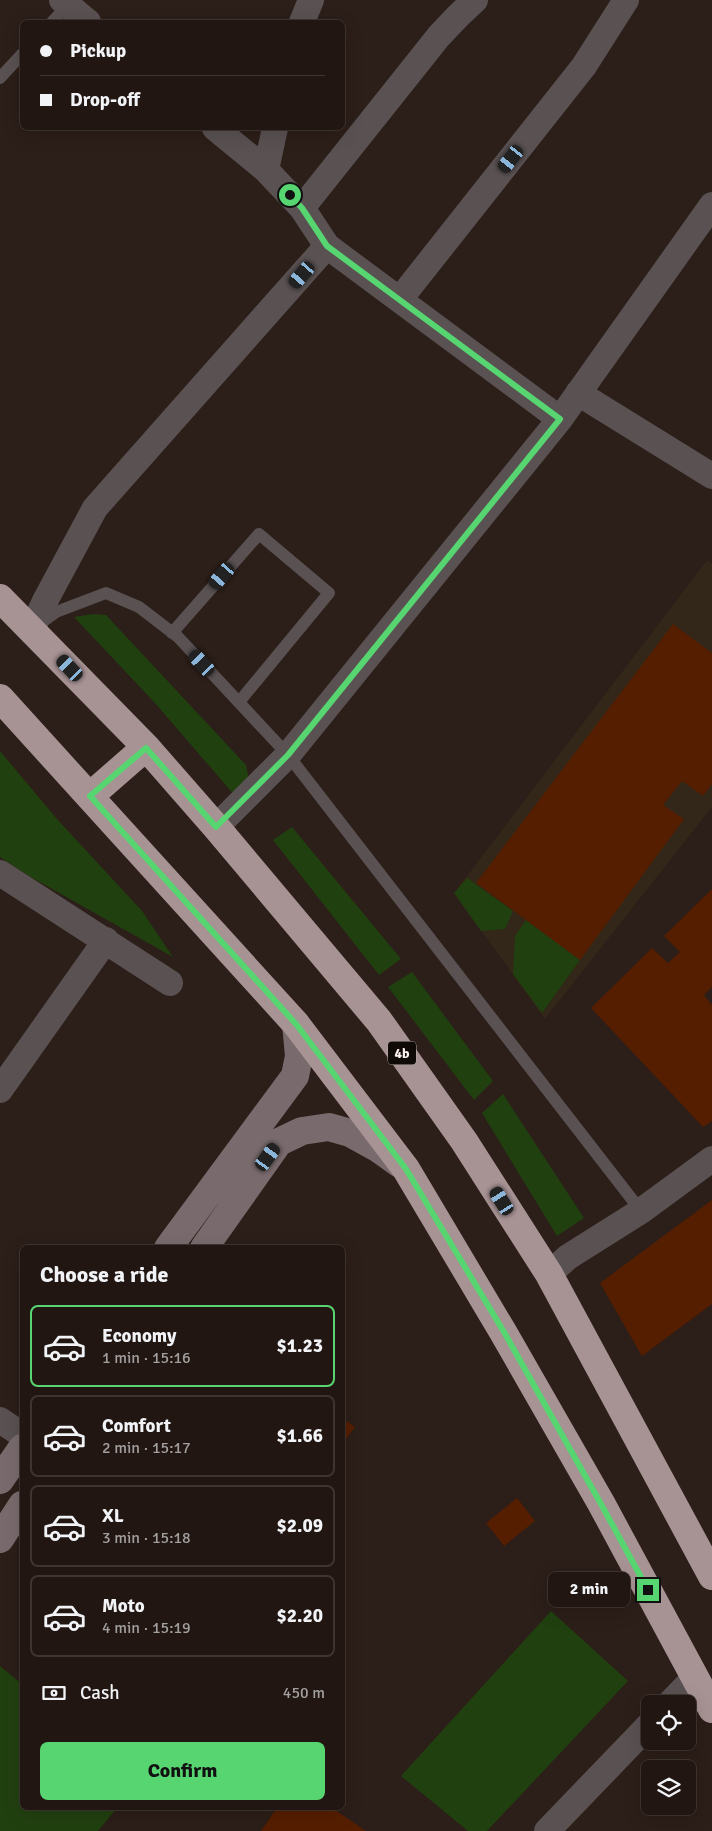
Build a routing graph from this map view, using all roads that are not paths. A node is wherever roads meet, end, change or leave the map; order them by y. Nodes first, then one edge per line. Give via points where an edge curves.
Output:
1 (312, 0) edge
2 (475, 0) edge
3 (626, 0) edge
4 (64, 7) edge
5 (85, 20) edge
6 (303, 20) edge
7 (20, 56) edge
8 (0, 78) edge
9 (217, 130) edge
10 (275, 130) edge
11 (266, 170) junction
12 (712, 205) edge
13 (302, 208) junction
14 (327, 246) junction
15 (400, 299) junction
16 (578, 393) junction
17 (560, 419) junction
18 (712, 476) edge
19 (0, 598) edge
20 (32, 629) junction
21 (172, 633) junction
22 (0, 698) edge
23 (239, 702) junction
24 (146, 748) junction
25 (288, 755) junction
26 (90, 796) junction
27 (216, 827) junction
28 (0, 873) edge
29 (106, 940) junction
30 (170, 982) dead end
31 (296, 1024) junction
32 (0, 1090) edge
33 (712, 1159) edge
34 (406, 1169) junction
35 (641, 1211) junction
36 (170, 1245) edge
37 (206, 1245) edge
38 (549, 1274) junction
39 (0, 1420) edge
40 (20, 1434) edge
41 (20, 1451) edge
42 (0, 1480) edge
43 (20, 1508) edge
44 (0, 1539) edge
45 (712, 1576) edge
46 (695, 1677) junction
47 (678, 1695) edge
48 (712, 1709) edge
49 (641, 1733) edge
50 (547, 1831) edge

1 - 6 street
2 - 13 street via 439,36
3 - 15 street via 584,66
4 - 5 street
7 - 8 lane
9 - 11 street
10 - 11 street
11 - 13 street
12 - 16 street
13 - 14 street
14 - 15 street
14 - 20 street via 95,508
15 - 17 street
16 - 17 street
16 - 18 street
17 - 25 street
19 - 20 highway, 4b
20 - 21 lane via 56,612 106,593 139,607
20 - 24 highway, 4b
21 - 23 lane
21 - 23 lane via 259,534 329,593
22 - 26 highway
23 - 25 lane
24 - 26 highway
24 - 27 highway, 4b
25 - 27 street
25 - 35 lane
26 - 31 highway
27 - 38 highway, 4b via 379,1021 464,1141
28 - 29 street
29 - 30 street
29 - 32 street
31 - 34 highway
31 - 36 street via 299,1056 294,1076
33 - 35 street
34 - 37 street via 379,1148 350,1132 329,1127 302,1131 279,1142
34 - 46 highway via 504,1332
35 - 38 street via 568,1257
38 - 45 highway, 4b
39 - 40 street
41 - 42 street
43 - 44 street
46 - 47 street
46 - 48 highway
49 - 50 street

